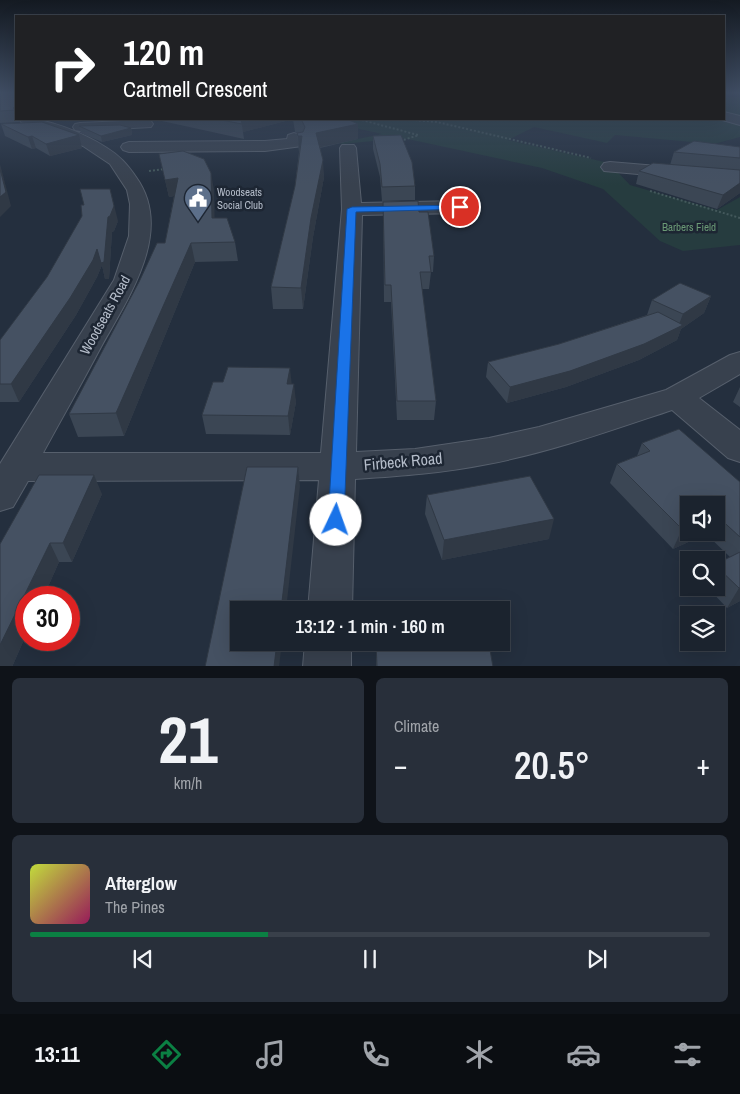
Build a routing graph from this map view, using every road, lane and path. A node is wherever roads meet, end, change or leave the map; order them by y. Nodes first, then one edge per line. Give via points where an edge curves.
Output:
1 (374, 123) edge
2 (442, 123) edge
3 (23, 124) edge
4 (50, 128) junction
5 (135, 137) edge
6 (403, 140) edge
7 (348, 148) dead end
8 (610, 167) joint
9 (740, 178) edge
10 (646, 190) dead end
11 (460, 207) dead end
12 (352, 209) junction
13 (740, 218) edge
14 (740, 361) edge
15 (678, 397) junction
16 (740, 449) edge
17 (18, 466) junction
18 (339, 466) junction
19 (0, 496) edge
20 (331, 601) edge
21 (328, 651) edge
22 (327, 666) edge

1 - 6 path via 419,135
2 - 8 path via 606,162
3 - 4 street
4 - 5 street
4 - 5 street, Woodseats Road via 89,143
5 - 5 street via 265,146 296,143 286,130 234,136
5 - 17 street, Woodseats Road via 132,181 140,204 140,236 136,254 126,280
7 - 12 street
8 - 9 street via 637,165
10 - 13 path
11 - 12 street
12 - 18 street
14 - 15 street, Firbeck Road
15 - 16 street
15 - 18 street, Firbeck Road via 540,440 489,451 415,462
17 - 18 street, Firbeck Road
17 - 19 street, Woodseats Road
18 - 20 street
21 - 22 street

